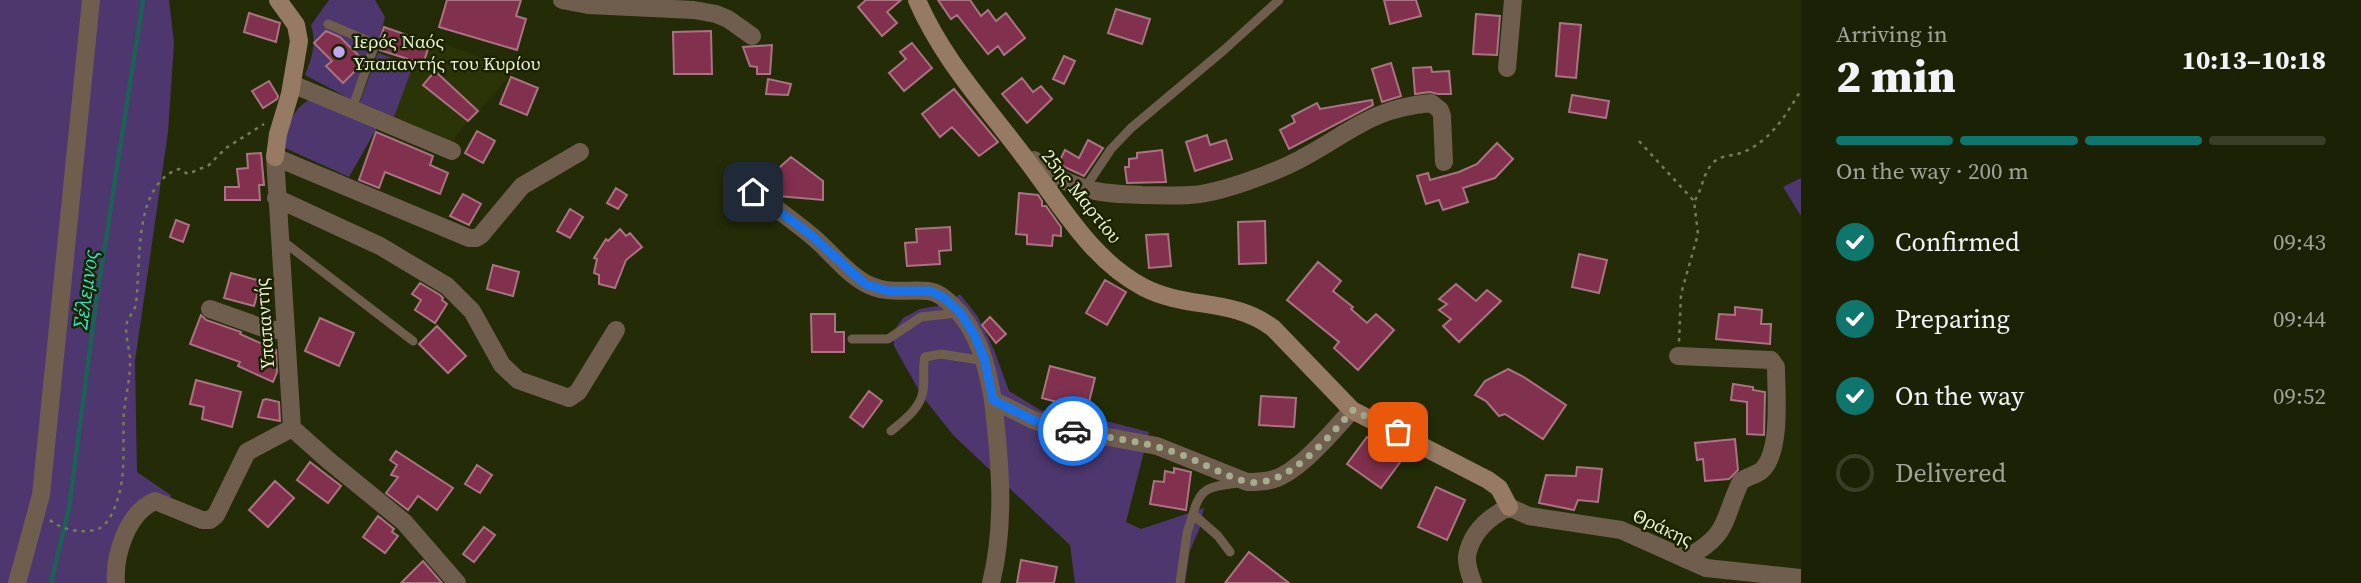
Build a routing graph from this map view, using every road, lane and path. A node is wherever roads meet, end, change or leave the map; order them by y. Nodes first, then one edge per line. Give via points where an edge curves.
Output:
1 (91, 0) edge
2 (278, 0) edge
3 (562, 0) edge
4 (917, 0) edge
5 (1279, 0) edge
6 (1513, 0) edge
7 (328, 24) dead end
8 (752, 36) dead end
9 (1507, 68) dead end
10 (292, 84) junction
11 (1801, 90) edge
12 (286, 107) junction
13 (352, 108) junction
14 (1639, 141) dead end
15 (452, 151) dead end
16 (580, 152) dead end
17 (275, 157) junction
18 (1028, 162) junction
19 (1444, 162) dead end
20 (735, 173) dead end
21 (1085, 188) junction
22 (276, 198) junction
23 (1694, 201) junction
24 (279, 237) junction
25 (210, 309) dead end
26 (960, 312) junction
27 (616, 330) dead end
28 (286, 331) junction
29 (852, 340) dead end
30 (413, 341) dead end
31 (1678, 356) joint
32 (985, 361) junction
33 (993, 400) junction
34 (1353, 410) junction
35 (292, 428) junction
36 (891, 432) dead end
37 (1247, 482) junction
38 (1509, 507) junction
39 (1193, 514) junction
40 (57, 526) dead end
41 (1230, 552) dead end
42 (1685, 559) junction
43 (1801, 578) edge
44 (17, 583) edge
45 (116, 583) edge
46 (457, 583) edge
47 (991, 583) edge
48 (1180, 583) edge
49 (1473, 583) edge

1 - 44 street via 41,495
2 - 10 street, Υπαπαντής via 298,31
3 - 8 street via 705,12 728,19
4 - 18 street, 25ης Μαρτίου via 952,64
5 - 21 lane via 1131,128
6 - 9 street
7 - 13 lane via 376,44
10 - 12 street, Υπαπαντής
10 - 13 street
11 - 23 path via 1782,121 1759,143 1723,157 1709,168
12 - 17 street, Υπαπαντής
12 - 40 path via 209,165 188,174 174,171 153,191 144,214 136,308 127,322 130,359 117,502 100,528 84,531
13 - 15 street
14 - 23 path
16 - 17 street via 522,186 476,239
17 - 22 street, Υπαπαντής
18 - 21 street via 1043,164 1055,176
18 - 34 street, 25ης Μαρτίου via 1095,250 1120,273 1168,297 1240,309 1261,319
19 - 21 street via 1443,116 1431,103 1386,110 1283,168 1213,191 1137,195
20 - 26 street via 865,284 888,291 930,291
22 - 24 street, Υπαπαντής
22 - 27 street via 380,246 447,286 472,311 502,365 518,380 569,398 578,392
23 - 31 path via 1698,234 1681,294
24 - 28 street, Υπαπαντής
24 - 30 lane
25 - 28 street via 266,329
26 - 29 lane via 921,317 888,339
26 - 32 street
28 - 35 street, Υπαπαντής
31 - 42 street via 1771,360 1776,367 1771,454 1761,471 1741,481 1717,536
32 - 33 street
32 - 36 lane via 941,354 925,357 921,399
33 - 37 street via 1033,420 1157,446
33 - 47 street via 1000,532
34 - 37 street via 1285,475
34 - 38 street, 25ης Μαρτίου via 1489,480
35 - 45 street via 247,452 210,520 155,501 147,504 120,547
35 - 46 street via 404,522
37 - 39 lane via 1200,494
38 - 42 street, Θράκης via 1530,516 1621,530
38 - 49 street via 1485,523 1472,541 1467,562
39 - 41 lane
39 - 48 lane
42 - 43 street, Θράκης via 1715,570

